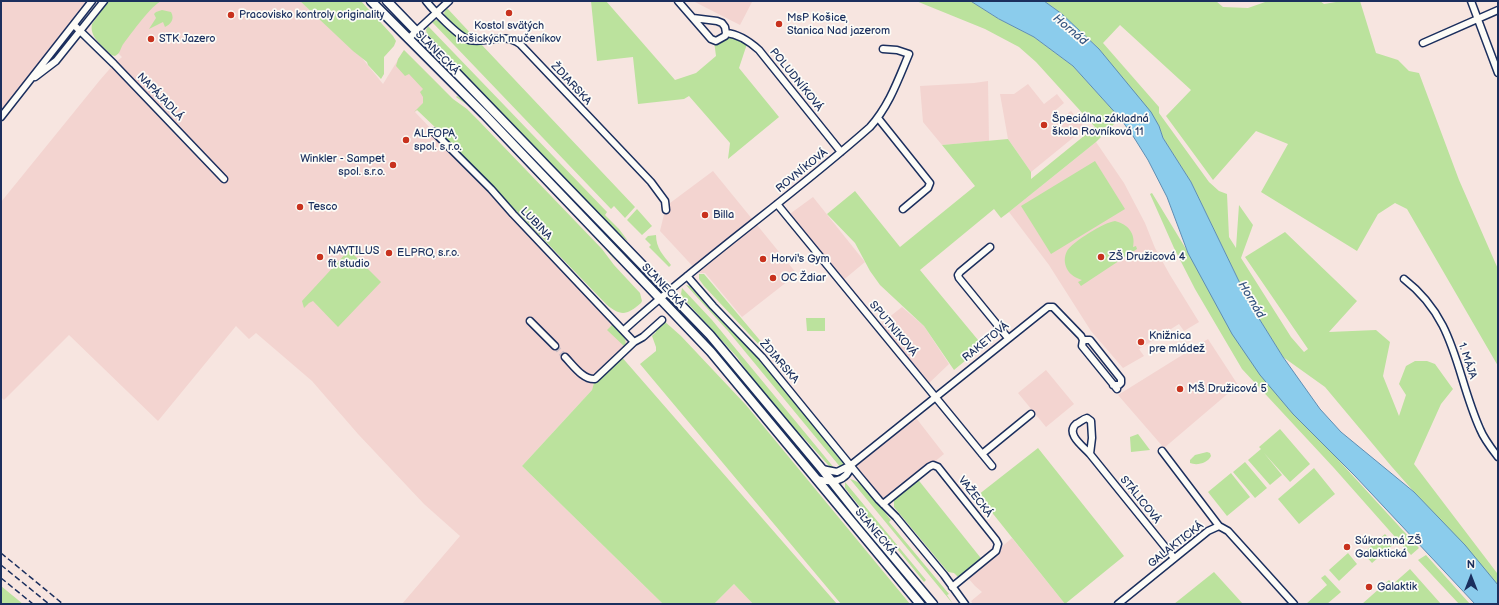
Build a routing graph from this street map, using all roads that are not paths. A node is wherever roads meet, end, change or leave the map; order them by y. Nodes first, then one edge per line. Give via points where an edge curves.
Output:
1 (92, 1) edge
2 (104, 1) edge
3 (371, 1) edge
4 (387, 1) edge
5 (426, 1) edge
6 (449, 1) edge
7 (678, 1) edge
8 (1471, 1) edge
9 (1498, 10) edge
10 (437, 12) junction
11 (693, 18) junction
12 (1477, 19) junction
13 (74, 25) junction
14 (80, 31) junction
15 (416, 31) junction
16 (726, 33) junction
17 (408, 39) junction
18 (1423, 43) dead end
19 (883, 49) dead end
20 (1498, 73) edge
21 (29, 81) junction
22 (1, 117) edge
23 (878, 118) junction
24 (434, 132) dead end
25 (841, 152) junction
26 (224, 179) dead end
27 (777, 204) junction
28 (902, 209) dead end
29 (666, 210) dead end
30 (990, 247) dead end
31 (687, 276) junction
32 (1404, 280) dead end
33 (668, 292) junction
34 (660, 298) junction
35 (662, 320) dead end
36 (530, 321) dead end
37 (624, 330) junction
38 (1008, 338) junction
39 (1083, 340) junction
40 (634, 342) junction
41 (555, 346) tunnel mouth
42 (565, 357) tunnel mouth
43 (935, 396) junction
44 (1031, 414) dead end
45 (1162, 451) dead end
46 (982, 454) junction
47 (1090, 454) junction
48 (1498, 457) edge
49 (851, 465) junction
50 (992, 466) dead end
51 (822, 469) junction
52 (859, 476) junction
53 (845, 477) junction
54 (816, 478) junction
55 (832, 481) junction
56 (842, 494) junction
57 (883, 504) junction
58 (1219, 526) junction
59 (1174, 558) junction
60 (952, 587) junction
61 (920, 604) edge
62 (933, 604) edge
63 (965, 604) edge
64 (1118, 604) edge
65 (1294, 604) edge

1 - 13 street
2 - 14 street
3 - 17 main road, SLANECKÁ
4 - 15 main road, SLANECKÁ
5 - 10 street, ŽDIARSKA
6 - 10 street
7 - 11 street
8 - 12 street
9 - 12 street
10 - 15 street
10 - 29 street, ŽDIARSKA via 457,33 469,40 510,38 520,44 651,182 665,201
11 - 16 street via 720,22
11 - 16 street via 714,41
12 - 18 street
12 - 20 street
13 - 14 street, NAPÁJADLÁ
13 - 21 street
14 - 21 street via 56,61
14 - 26 street, NAPÁJADLÁ
15 - 17 street
15 - 33 main road, SLANECKÁ
16 - 25 street, POLUDNÍKOVÁ via 748,41 759,50
17 - 34 main road, SLANECKÁ via 484,114
19 - 23 street, ROVNÍKOVÁ via 908,54 891,96
21 - 22 street
23 - 25 street, ROVNÍKOVÁ
23 - 28 street via 930,183 928,188
24 - 37 street, LUBINA
25 - 27 street, ROVNÍKOVÁ
27 - 31 street, ROVNÍKOVÁ
27 - 43 street, SPUTNIKOVÁ
30 - 38 street via 958,275
31 - 33 street, ROVNÍKOVÁ
31 - 49 street, ŽDIARSKA via 762,357
32 - 48 street, 1. MÁJA via 1426,299 1440,320 1451,343 1480,430
33 - 34 street, ROVNÍKOVÁ
33 - 51 main road, SLANECKÁ via 731,360
34 - 37 street
34 - 54 main road, SLANECKÁ via 711,352
35 - 40 street
36 - 41 street
37 - 40 street, LUBINA
38 - 39 street, RAKETOVÁ via 1048,307 1053,307
38 - 43 street, RAKETOVÁ
39 - 39 street, RAKETOVÁ via 1090,340 1121,379 1119,385 1115,387 1082,346
40 - 42 street via 595,379 585,376
43 - 46 street, SPUTNIKOVÁ
43 - 49 street, RAKETOVÁ
44 - 46 street
45 - 58 street
46 - 50 street, SPUTNIKOVÁ
47 - 47 street, STÁLICOVÁ via 1091,421 1087,418 1073,427 1072,431 1073,436
47 - 59 street, STÁLICOVÁ
49 - 51 street, RAKETOVÁ via 837,472
49 - 52 street
49 - 53 street, RAKETOVÁ
51 - 55 main road, SLANECKÁ
52 - 53 street via 852,474
52 - 57 street
53 - 55 street
53 - 56 street, RAKETOVÁ via 841,484
54 - 55 street
54 - 61 main road, SLANECKÁ
55 - 56 main road, SLANECKÁ
56 - 62 main road, SLANECKÁ
57 - 60 street
57 - 60 street, VAŽECKÁ via 932,465 938,467 948,479 998,544 996,551
58 - 59 street, GALAKTICKÁ via 1208,531
58 - 65 street, GALAKTICKÁ via 1228,531
59 - 64 street, GALAKTICKÁ
60 - 63 street

